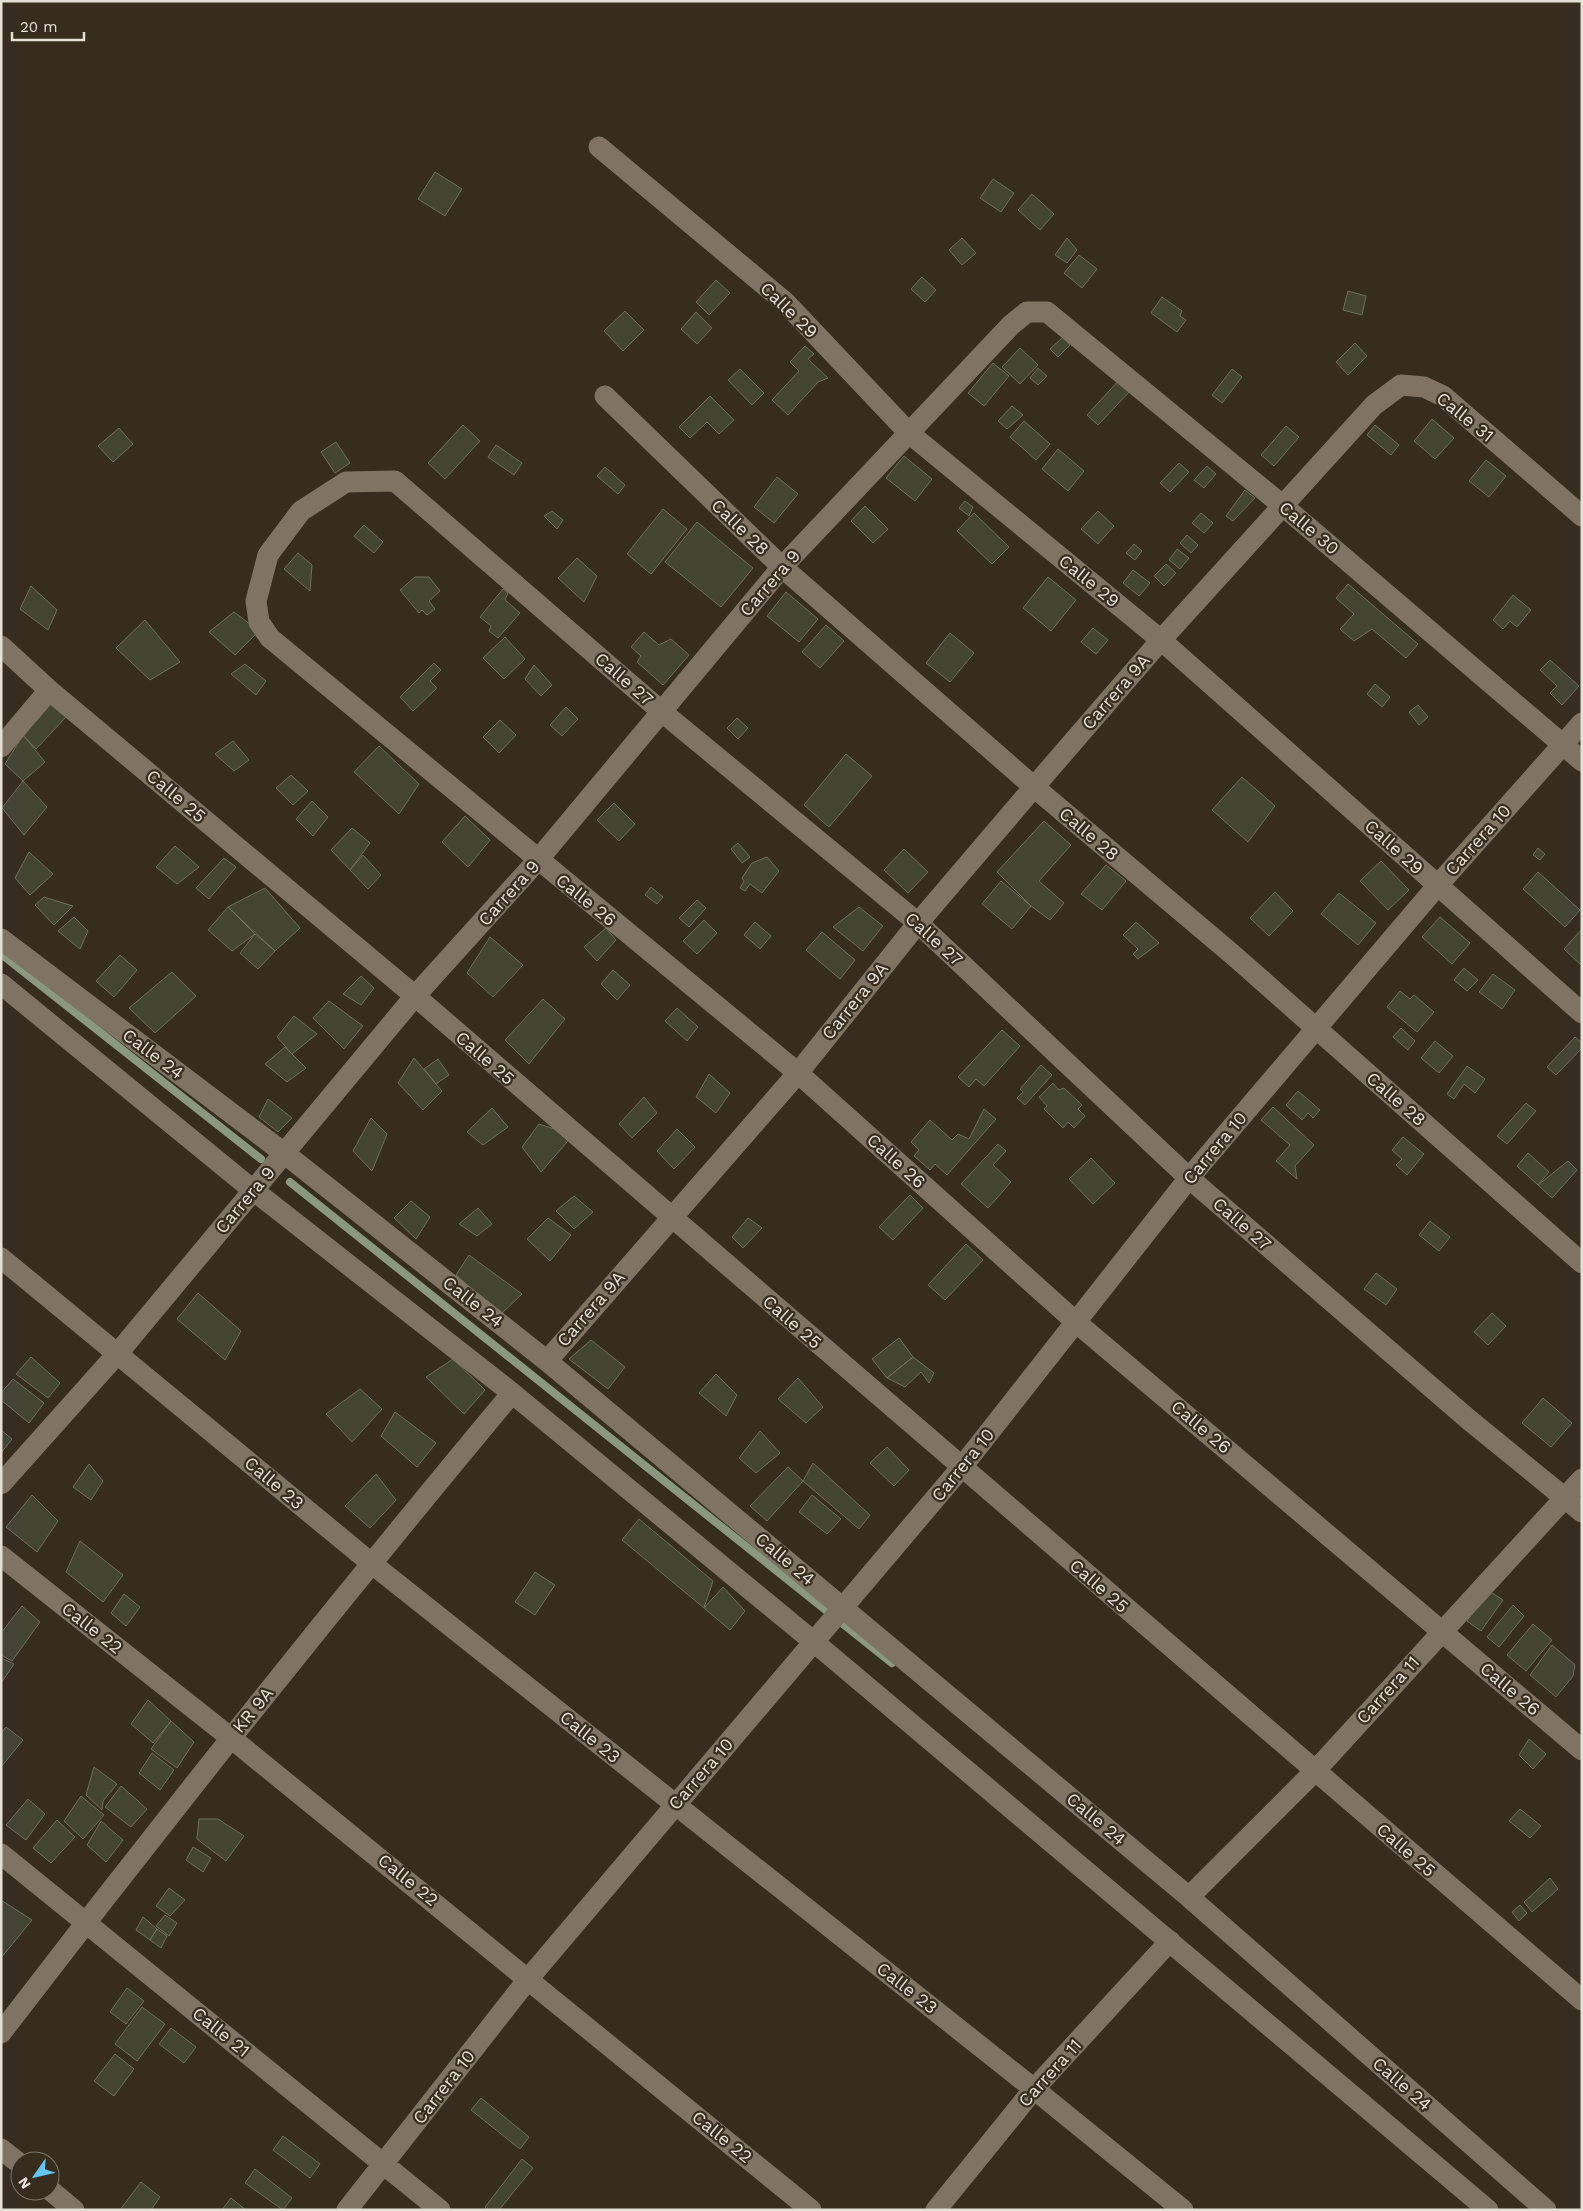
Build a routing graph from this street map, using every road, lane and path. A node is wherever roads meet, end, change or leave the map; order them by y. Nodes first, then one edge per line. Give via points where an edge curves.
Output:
1 (599, 147) dead end
2 (1027, 312) joint
3 (605, 396) dead end
4 (909, 433) junction
5 (1282, 505) junction
6 (1582, 516) edge
7 (268, 555) joint
8 (782, 567) junction
9 (1161, 640) junction
10 (1, 646) edge
11 (48, 690) junction
12 (662, 711) junction
13 (1582, 723) edge
14 (1564, 744) junction
15 (1, 747) edge
16 (1582, 761) edge
17 (1034, 787) junction
18 (537, 861) junction
19 (1438, 885) junction
20 (918, 922) junction
21 (1, 938) edge
22 (1, 984) edge
23 (415, 996) junction
24 (1582, 1013) edge
25 (1315, 1028) junction
26 (798, 1073) junction
27 (284, 1153) junction
28 (1189, 1178) junction
29 (253, 1190) junction
30 (670, 1218) junction
31 (1, 1258) edge
32 (1582, 1263) edge
33 (1077, 1323) junction
34 (118, 1353) junction
35 (547, 1360) junction
36 (512, 1393) junction
37 (961, 1468) junction
38 (1582, 1479) edge
39 (1, 1484) edge
40 (1564, 1498) junction
41 (1582, 1512) edge
42 (1, 1556) edge
43 (371, 1563) junction
44 (842, 1611) junction
45 (1442, 1630) junction
46 (816, 1640) junction
47 (231, 1738) junction
48 (1582, 1750) edge
49 (1315, 1772) junction
50 (675, 1805) junction
51 (1, 1854) edge
52 (1189, 1897) junction
53 (86, 1922) junction
54 (1170, 1941) junction
55 (529, 1978) junction
56 (1582, 2000) edge
57 (1, 2033) edge
58 (1034, 2089) junction
59 (384, 2164) junction
60 (60, 2198) edge
61 (74, 2210) edge
62 (347, 2210) edge
63 (440, 2210) edge
64 (811, 2210) edge
65 (936, 2210) edge
66 (1183, 2210) edge
67 (1488, 2210) edge
68 (1546, 2210) edge

1 - 4 street, Calle 29 via 785,302
2 - 4 street, Carrera 9
2 - 5 street, Calle 30 via 1047,312
3 - 8 street, Calle 28
4 - 8 street, Carrera 9
4 - 9 street, Calle 29
5 - 6 street, Calle 31 via 1374,405 1401,385 1424,387 1443,396
5 - 9 street
5 - 14 street, Calle 30
7 - 12 street, Calle 27 via 301,511 346,482 395,480
7 - 18 street, Calle 26 via 256,601 259,622 270,638
8 - 12 street, Carrera 9
8 - 17 street, Calle 28
9 - 17 street, Carrera 9A
9 - 19 street, Calle 29
10 - 11 street, Calle 25
11 - 15 street
11 - 23 street, Calle 25
12 - 18 street, Carrera 9
12 - 20 street, Calle 27
13 - 14 street, Carrera 10
14 - 16 street, Calle 30
14 - 19 street, Carrera 10
17 - 20 street, Carrera 9A
17 - 25 street, Calle 28
18 - 23 street, Carrera 9
18 - 26 street, Calle 26
19 - 24 street, Calle 29
19 - 25 street, Carrera 10
20 - 26 street, Carrera 9A
20 - 28 street, Calle 27
21 - 27 street, Calle 24
22 - 29 street
23 - 27 street, Carrera 9
23 - 30 street, Calle 25
25 - 28 street, Carrera 10
25 - 32 street, Calle 28
26 - 30 street, Carrera 9A
26 - 33 street, Calle 26
27 - 29 street, Carrera 9
27 - 35 street, Calle 24
28 - 33 street, Carrera 10
28 - 40 street, Calle 27
29 - 34 street, Carrera 9
29 - 36 street
30 - 35 street, Carrera 9A
30 - 37 street, Calle 25
31 - 34 street, Calle 23
33 - 37 street, Carrera 10
33 - 45 street, Calle 26
34 - 39 street, Carrera 9
34 - 43 street, Calle 23
35 - 44 street, Calle 24
36 - 43 street, KR 9A
36 - 46 street
37 - 44 street, Carrera 10
37 - 49 street, Calle 25
38 - 40 street, Carrera 11
40 - 41 street, Calle 27
40 - 45 street, Carrera 11
42 - 47 street, Calle 22
43 - 47 street, KR 9A
43 - 50 street, Calle 23
44 - 46 street, Carrera 10
44 - 52 street, Calle 24
45 - 48 street, Calle 26
45 - 49 street, Carrera 11
46 - 50 street, Carrera 10
46 - 54 street
47 - 53 street, KR 9A
47 - 55 street, Calle 22
49 - 52 street, Carrera 11
49 - 56 street, Calle 25
50 - 55 street, Carrera 10
50 - 58 street, Calle 23
51 - 53 street, Calle 21
52 - 68 street, Calle 24
53 - 57 street, KR 9A
53 - 59 street, Calle 21
54 - 58 street, Carrera 11
54 - 67 street
55 - 59 street, Carrera 10
55 - 64 street, Calle 22
58 - 65 street, Carrera 11
58 - 66 street, Calle 23
59 - 62 street, Carrera 10
59 - 63 street, Calle 21
60 - 61 street

